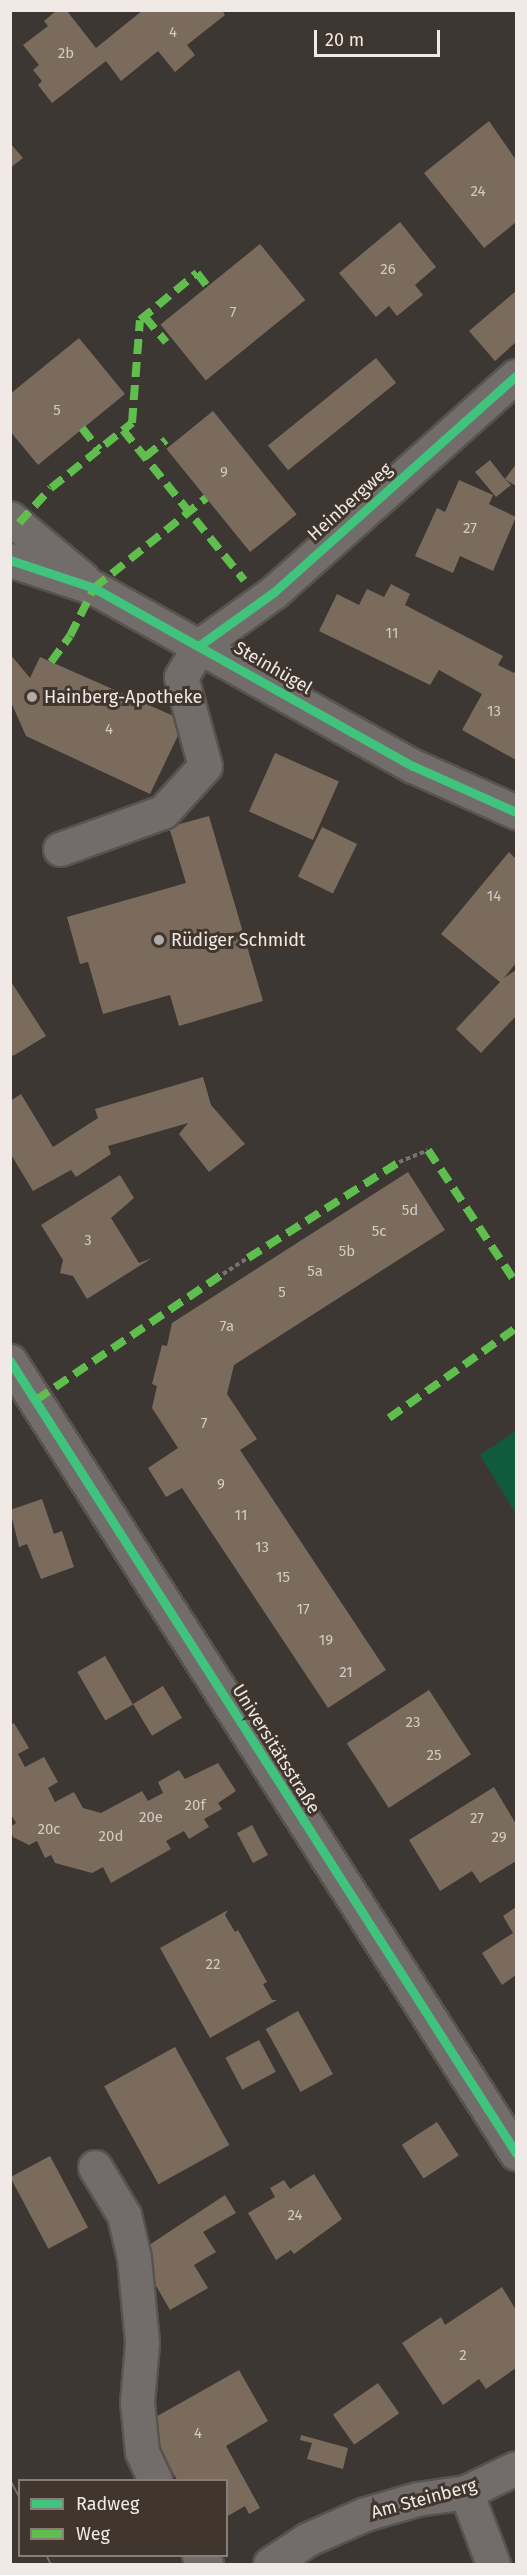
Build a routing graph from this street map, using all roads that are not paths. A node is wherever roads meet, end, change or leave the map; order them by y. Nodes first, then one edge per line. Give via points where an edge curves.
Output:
1 (516, 376) edge
2 (10, 518) edge
3 (10, 560) edge
4 (94, 588) junction
5 (200, 645) junction
6 (516, 812) edge
7 (60, 849) dead end
8 (10, 1361) edge
9 (516, 2153) edge
10 (95, 2167) dead end
11 (516, 2468) edge
12 (154, 2479) edge
13 (466, 2492) junction
14 (270, 2565) edge
15 (493, 2565) edge

1 - 5 street, Heinbergweg via 274,592
2 - 4 street, Steinhügel
3 - 4 street, Steinhügel
4 - 5 street, Steinhügel
5 - 6 street, Steinhügel via 413,766
5 - 7 street via 181,677 205,766 163,812
8 - 9 street, Universitätsstraße
10 - 12 street via 124,2215 134,2258 142,2343 137,2402 142,2452
11 - 13 street, Am Steinberg
13 - 14 street, Am Steinberg via 417,2499 365,2514 308,2539
13 - 15 street

